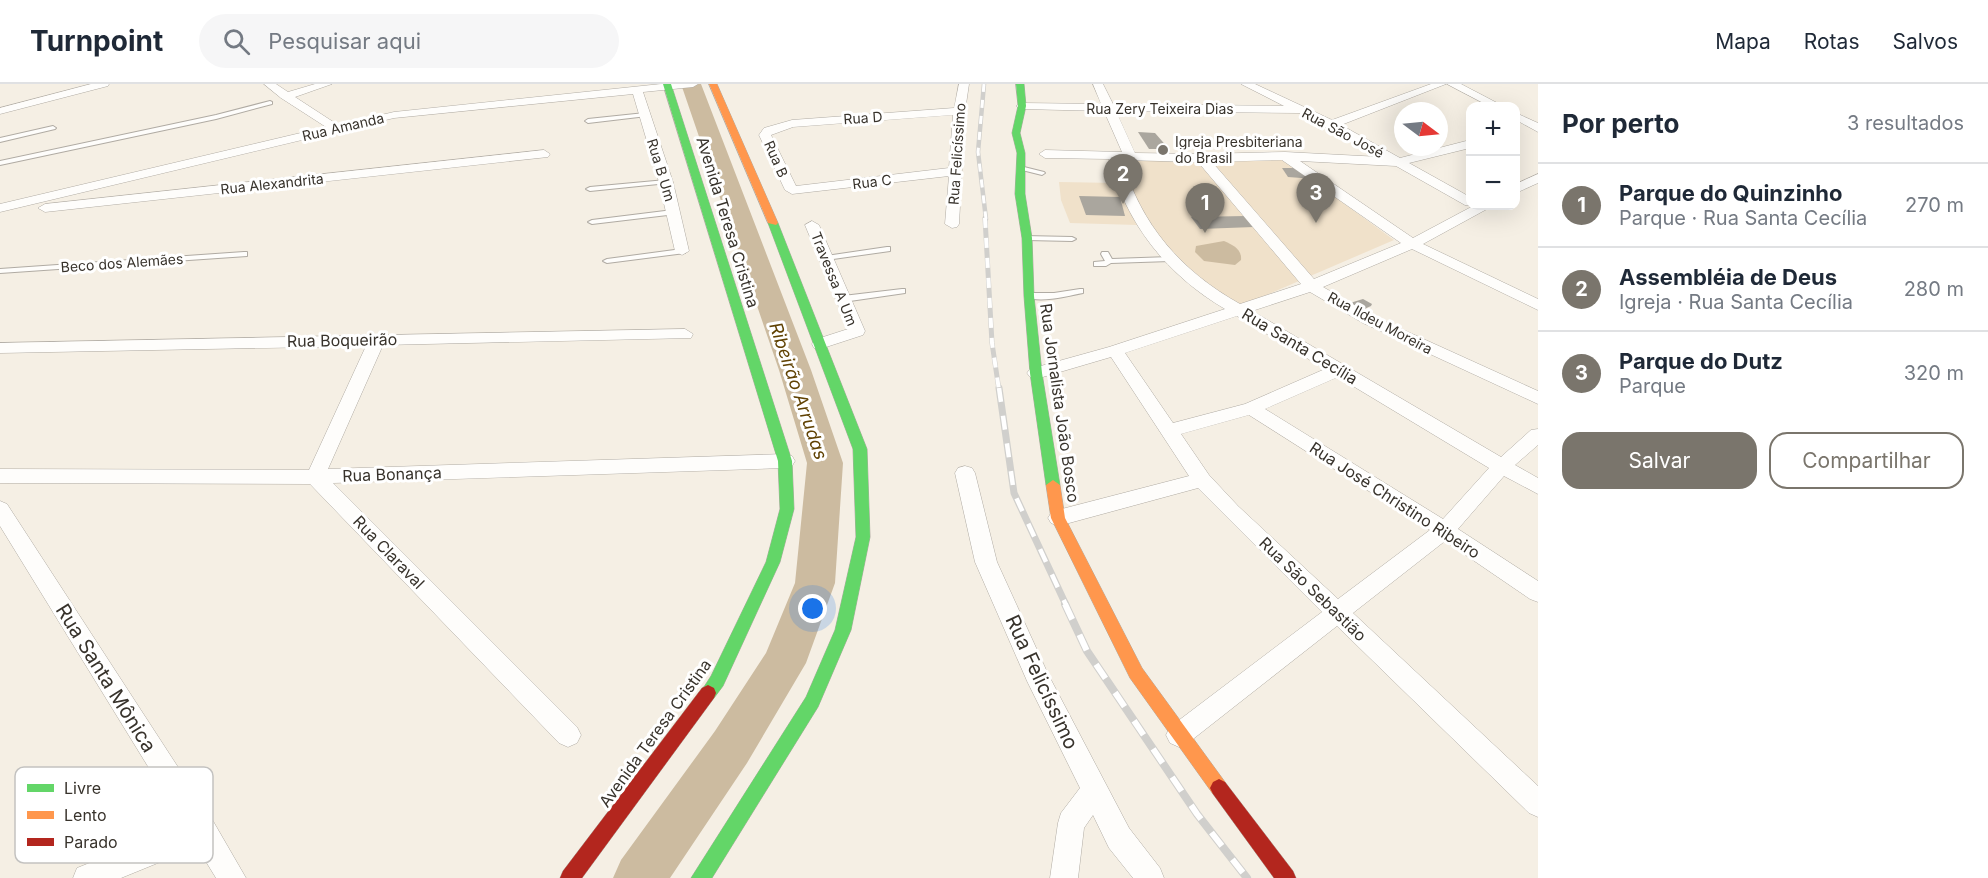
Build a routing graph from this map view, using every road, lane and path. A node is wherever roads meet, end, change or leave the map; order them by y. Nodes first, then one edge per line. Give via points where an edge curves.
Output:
1 (104, 84) edge
2 (269, 84) edge
3 (327, 84) edge
4 (693, 84) edge
5 (712, 84) edge
6 (964, 84) edge
7 (1020, 84) edge
8 (1098, 84) edge
9 (1246, 84) edge
10 (1280, 84) edge
11 (1441, 84) edge
12 (1452, 84) edge
13 (671, 85) edge
14 (637, 90) junction
15 (1260, 91) junction
16 (285, 96) junction
17 (1489, 102) edge
18 (270, 103) dead end
19 (1022, 106) junction
20 (1110, 109) junction
21 (1298, 110) junction
22 (0, 111) edge
23 (958, 111) junction
24 (645, 115) junction
25 (1520, 119) edge
26 (588, 121) dead end
27 (1330, 124) junction
28 (334, 128) junction
29 (1538, 128) edge
30 (53, 130) dead end
31 (768, 131) joint
32 (1520, 133) edge
33 (0, 141) edge
34 (1466, 145) edge
35 (544, 154) dead end
36 (1045, 154) dead end
37 (1122, 156) junction
38 (1285, 156) junction
39 (1202, 158) junction
40 (1397, 162) junction
41 (0, 164) edge
42 (1020, 168) junction
43 (955, 171) junction
44 (1042, 173) dead end
45 (1538, 178) edge
46 (666, 182) junction
47 (89, 187) junction
48 (1520, 187) edge
49 (789, 188) joint
50 (590, 189) dead end
51 (1520, 191) edge
52 (1538, 198) edge
53 (1466, 199) edge
54 (88, 204) junction
55 (0, 208) edge
56 (1469, 210) edge
57 (674, 212) junction
58 (0, 213) edge
59 (592, 222) dead end
60 (952, 224) dead end
61 (812, 225) dead end
62 (1027, 238) junction
63 (1072, 239) dead end
64 (1412, 244) junction
65 (887, 249) dead end
66 (681, 251) joint
67 (244, 254) dead end
68 (826, 258) junction
69 (1170, 259) junction
70 (607, 261) dead end
71 (1097, 264) dead end
72 (0, 271) edge
73 (1311, 286) junction
74 (902, 291) dead end
75 (1080, 291) dead end
76 (1029, 296) junction
77 (843, 299) junction
78 (1538, 305) edge
79 (1241, 309) junction
80 (685, 334) dead end
81 (377, 340) junction
82 (820, 344) junction
83 (0, 348) edge
84 (1115, 351) junction
85 (1338, 370) junction
86 (1036, 373) junction
87 (1538, 398) edge
88 (1251, 408) junction
89 (1168, 431) junction
90 (1538, 435) edge
91 (785, 461) junction
92 (1502, 466) junction
93 (965, 473) dead end
94 (0, 476) edge
95 (315, 477) junction
96 (1202, 480) junction
97 (1538, 487) edge
98 (0, 509) edge
99 (1058, 518) junction
100 (1445, 530) junction
101 (1538, 593) edge
102 (1339, 614) junction
103 (568, 735) dead end
104 (1179, 735) junction
105 (163, 767) edge
106 (1095, 790) junction
107 (1538, 804) edge
108 (213, 847) edge
109 (124, 863) edge
110 (87, 878) edge
111 (232, 878) edge
112 (570, 878) edge
113 (701, 878) edge
114 (1064, 878) edge
115 (1150, 878) edge
116 (1286, 878) edge

1 - 22 street
2 - 16 street
3 - 16 street
4 - 13 street, Rua Amanda
5 - 82 main road, Avenida Teresa Cristina via 775,227
6 - 23 street, Rua Felicíssimo
7 - 19 main road, Rua Jornalista João Bosco
8 - 20 street, Rua Santa Cecília
9 - 15 street, Rua São José
10 - 15 street
11 - 27 street
12 - 17 street
13 - 14 street, Rua Amanda
13 - 91 main road, Avenida Teresa Cristina
14 - 24 street, Rua B Um
14 - 28 street, Rua Amanda via 394,115
15 - 21 street, Rua São José
16 - 28 street
18 - 41 lane
19 - 20 street, Rua Zery Teixeira Dias
19 - 42 main road, Rua Jornalista João Bosco via 1016,133
20 - 21 street, Rua Zery Teixeira Dias
20 - 37 street, Rua Santa Cecília
21 - 27 street, Rua São José
23 - 31 street, Rua D via 792,124
23 - 43 street, Rua Felicíssimo
24 - 26 lane
24 - 46 street, Rua B Um
25 - 29 street
27 - 40 street, Rua São José
28 - 47 street, Rua Amanda
29 - 32 street
30 - 33 lane
31 - 49 street, Rua B via 765,135
34 - 40 street
35 - 54 street, Rua Alexandrita
36 - 37 street
37 - 39 street
37 - 69 street, Rua Santa Cecília via 1120,181 1144,228
38 - 39 street
38 - 40 street
38 - 64 street
39 - 73 street, Rua Ildeu Moreira
40 - 53 street, Rua São José
42 - 44 lane
42 - 62 main road, Rua Jornalista João Bosco
43 - 49 street, Rua C via 797,191
43 - 60 street, Rua Felicíssimo
45 - 48 street
46 - 50 lane
46 - 57 street, Rua B Um
47 - 54 street
47 - 55 street, Rua Amanda
51 - 52 street
54 - 58 street, Rua Alexandrita
56 - 64 street
57 - 59 lane
57 - 66 street, Rua B Um
61 - 68 street, Travessa A Um
62 - 63 lane
62 - 76 main road, Rua Jornalista João Bosco
64 - 73 street
64 - 78 street
65 - 68 lane
66 - 70 lane
67 - 72 lane, Beco dos Alemães
68 - 77 street, Travessa A Um
69 - 71 lane via 1107,257 1106,264
69 - 79 street, Rua Santa Cecília via 1189,277
73 - 79 street
73 - 87 street, Rua Ildeu Moreira via 1370,320
74 - 77 lane
75 - 76 lane via 1054,297
76 - 86 main road, Rua Jornalista João Bosco
77 - 82 street, Travessa A Um via 856,331
79 - 84 street
79 - 85 street, Rua Santa Cecília
80 - 81 street, Rua Boqueirão
81 - 83 street, Rua Boqueirão
81 - 95 street
82 - 113 main road, Avenida Teresa Cristina via 860,448 863,537 843,630 812,702
84 - 86 street
84 - 89 street, Rua São Sebastião
85 - 88 street
85 - 92 street, Rua Santa Cecília
86 - 99 main road, Rua Jornalista João Bosco
88 - 89 street
88 - 100 street, Rua José Christino Ribeiro
89 - 96 street, Rua São Sebastião
90 - 92 street
91 - 95 street, Rua Bonança
91 - 112 main road, Avenida Teresa Cristina via 787,509 773,562 717,681
92 - 97 street, Rua Santa Cecília
92 - 100 street
93 - 106 street, Rua Felicíssimo via 986,562 1039,681
94 - 95 street, Rua Bonança
95 - 103 street, Rua Claraval
96 - 99 street
96 - 102 street, Rua São Sebastião
98 - 105 street, Rua Santa Mônica
99 - 104 main road, Rua Jornalista João Bosco via 1136,672
100 - 101 street, Rua José Christino Ribeiro
100 - 102 street
102 - 104 street
102 - 107 street, Rua São Sebastião
104 - 116 main road, Rua Jornalista João Bosco
106 - 114 street via 1071,822
106 - 115 street, Rua Felicíssimo via 1119,838
108 - 111 street, Rua Santa Mônica
109 - 110 street

